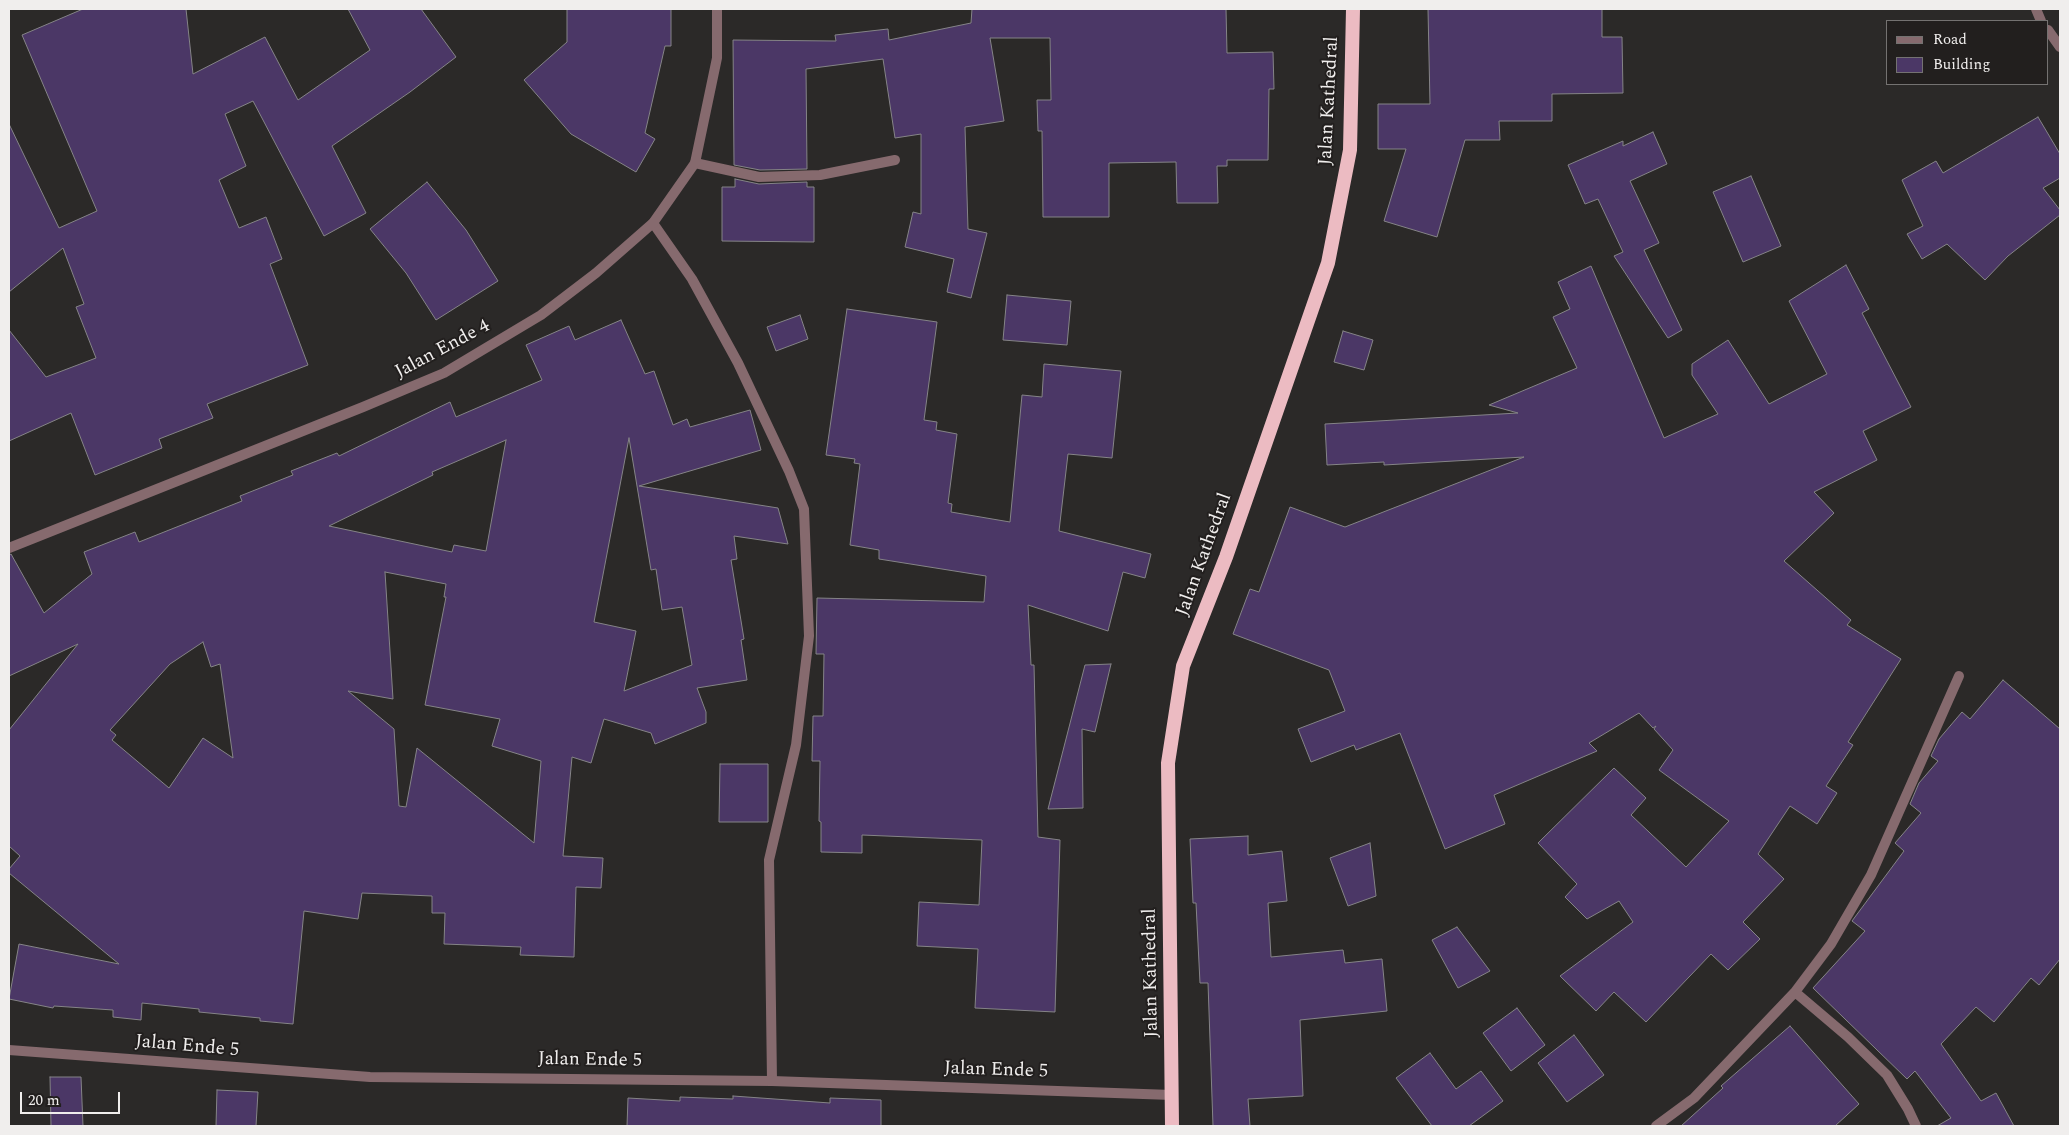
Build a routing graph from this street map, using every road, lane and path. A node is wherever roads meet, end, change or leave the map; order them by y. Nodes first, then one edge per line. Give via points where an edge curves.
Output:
1 (717, 9) edge
2 (1353, 9) edge
3 (2049, 31) edge
4 (2060, 47) edge
5 (894, 160) dead end
6 (695, 163) junction
7 (653, 223) junction
8 (9, 548) edge
9 (1959, 676) dead end
10 (1795, 992) junction
11 (9, 1050) edge
12 (772, 1080) junction
13 (1172, 1095) junction
14 (1172, 1126) edge
15 (1656, 1126) edge
16 (1916, 1126) edge

1 - 6 street, Jalan Ende 4 via 717,58
2 - 13 highway, Jalan Kathedral via 1350,150 1328,263 1226,557 1183,666 1168,763
3 - 4 street
5 - 6 street via 820,175 759,177
6 - 7 street, Jalan Ende 4
7 - 8 street, Jalan Ende 4 via 541,315 444,373
7 - 12 street via 692,279 738,364 804,509 809,636 796,746 768,860
9 - 10 street via 1871,875 1831,944
10 - 15 street via 1694,1098
10 - 16 street via 1888,1075
11 - 12 street, Jalan Ende 5 via 370,1077
12 - 13 street, Jalan Ende 5
13 - 14 highway, Jalan Kathedral

